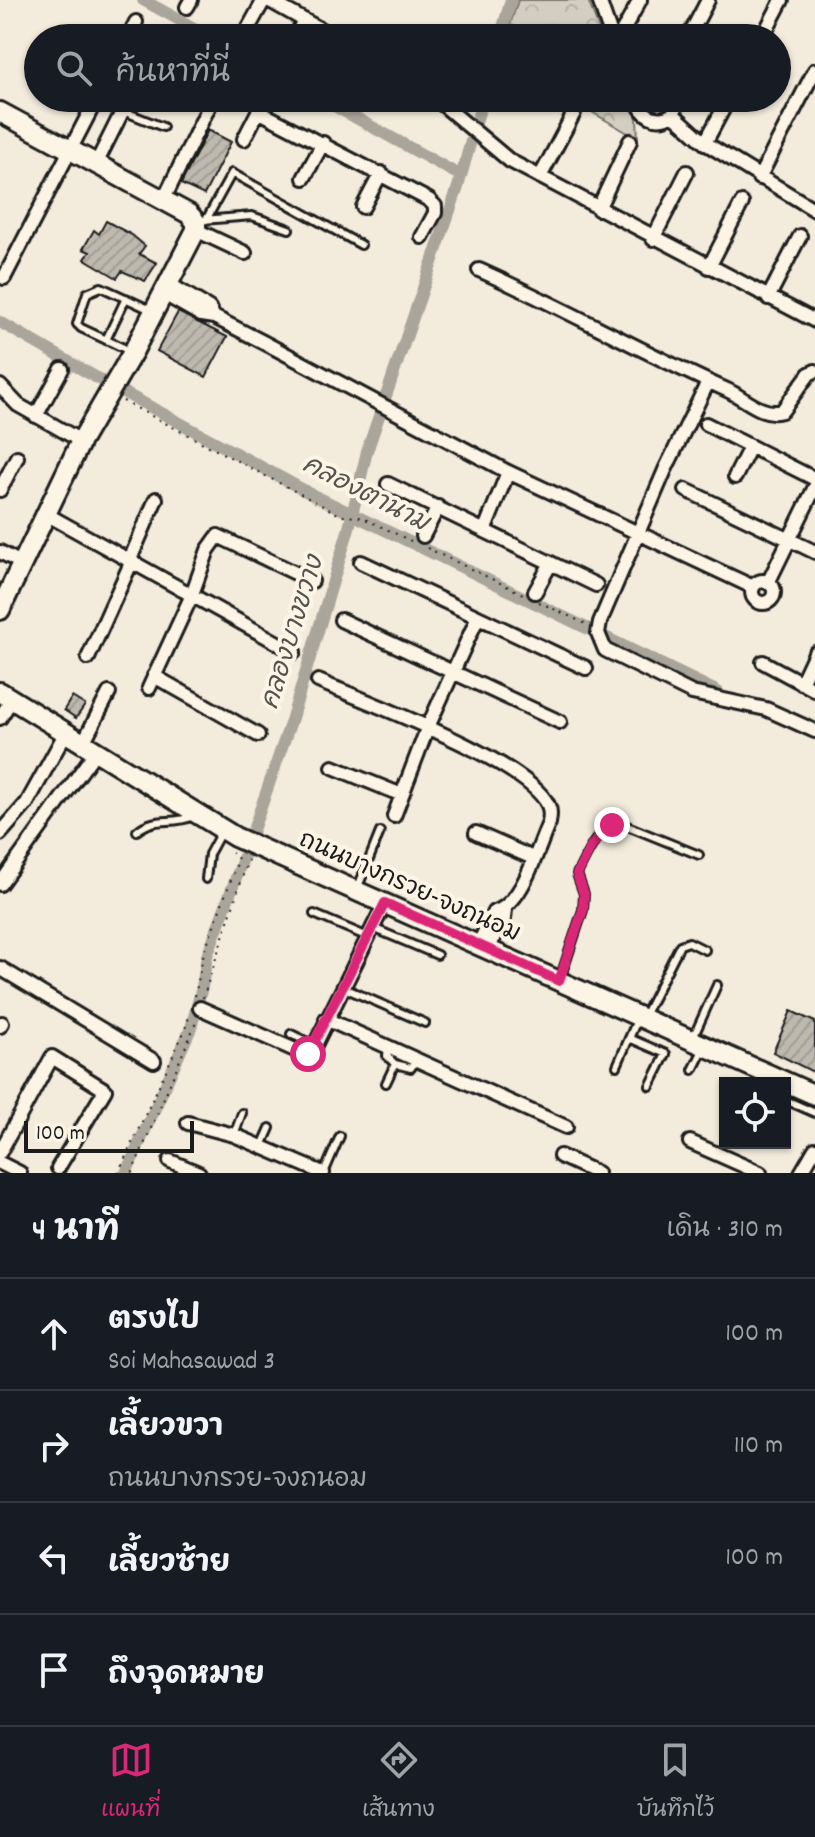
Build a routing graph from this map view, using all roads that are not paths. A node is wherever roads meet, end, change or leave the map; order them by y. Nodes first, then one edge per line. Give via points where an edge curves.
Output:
1 (266, 0) edge
2 (599, 0) edge
3 (640, 0) edge
4 (708, 0) edge
5 (782, 0) edge
6 (304, 20) junction
7 (251, 24) edge
8 (302, 24) edge
9 (311, 24) edge
10 (607, 24) edge
11 (627, 24) edge
12 (695, 24) edge
13 (769, 24) edge
14 (815, 70) edge
15 (0, 112) edge
16 (90, 112) edge
17 (122, 112) edge
18 (126, 112) edge
19 (206, 112) edge
20 (258, 112) edge
21 (260, 112) edge
22 (452, 112) edge
23 (644, 112) edge
24 (722, 112) edge
25 (574, 113) dead end
26 (673, 114) joint
27 (163, 127) dead end
28 (244, 139) dead end
29 (630, 141) dead end
30 (323, 143) junction
31 (705, 143) junction
32 (70, 151) junction
33 (96, 164) junction
34 (687, 172) dead end
35 (381, 173) junction
36 (540, 177) junction
37 (304, 178) dead end
38 (759, 178) junction
39 (164, 199) junction
40 (742, 203) dead end
41 (814, 206) edge
42 (363, 207) dead end
43 (598, 209) junction
44 (199, 224) junction
45 (289, 229) dead end
46 (800, 236) dead end
47 (422, 237) dead end
48 (653, 239) junction
49 (361, 245) dead end
50 (245, 253) dead end
51 (709, 267) junction
52 (479, 270) dead end
53 (4, 278) dead end
54 (166, 289) junction
55 (126, 298) junction
56 (768, 298) junction
57 (154, 311) junction
58 (815, 321) edge
59 (106, 340) junction
60 (133, 352) junction
61 (62, 369) dead end
62 (815, 371) edge
63 (708, 382) junction
64 (0, 386) edge
65 (36, 416) junction
66 (706, 424) dead end
67 (81, 441) junction
68 (750, 447) junction
69 (17, 457) dead end
70 (508, 472) junction
71 (735, 477) dead end
72 (814, 477) edge
73 (388, 484) dead end
74 (0, 490) edge
75 (686, 490) dead end
76 (156, 499) dead end
77 (438, 507) junction
78 (46, 514) junction
79 (485, 529) junction
80 (640, 534) junction
81 (423, 536) dead end
82 (790, 541) junction
83 (0, 552) edge
84 (815, 552) edge
85 (130, 562) junction
86 (361, 562) dead end
87 (21, 563) junction
88 (551, 563) junction
89 (312, 581) dead end
90 (768, 583) junction
91 (596, 585) dead end
92 (753, 587) junction
93 (533, 596) road end
94 (191, 597) junction
95 (0, 610) edge
96 (478, 617) junction
97 (341, 620) dead end
98 (294, 652) dead end
99 (815, 653) edge
100 (88, 658) dead end
101 (763, 662) dead end
102 (586, 668) dead end
103 (454, 671) junction
104 (318, 681) dead end
105 (801, 683) junction
106 (815, 690) edge
107 (109, 693) dead end
108 (6, 696) edge
109 (0, 718) edge
110 (560, 722) dead end
111 (427, 729) junction
112 (815, 731) edge
113 (65, 734) junction
114 (258, 735) dead end
115 (89, 747) junction
116 (333, 767) dead end
117 (402, 795) junction
118 (0, 813) edge
119 (197, 814) junction
120 (394, 816) dead end
121 (13, 822) junction
122 (137, 831) dead end
123 (226, 832) junction
124 (380, 832) dead end
125 (476, 833) dead end
126 (0, 834) edge
127 (699, 855) dead end
128 (533, 858) junction
129 (206, 879) dead end
130 (0, 884) edge
131 (357, 890) junction
132 (385, 903) junction
133 (314, 914) dead end
134 (370, 933) junction
135 (483, 947) junction
136 (705, 950) dead end
137 (437, 955) dead end
138 (0, 968) edge
139 (559, 981) junction
140 (717, 985) dead end
141 (342, 987) junction
142 (196, 1004) road end
143 (640, 1018) junction
144 (326, 1019) junction
145 (425, 1023) dead end
146 (291, 1034) dead end
147 (629, 1038) junction
148 (690, 1040) junction
149 (314, 1045) junction
150 (388, 1047) junction
151 (666, 1054) junction
152 (416, 1060) junction
153 (154, 1061) dead end
154 (395, 1064) junction
155 (617, 1066) dead end
156 (693, 1070) dead end
157 (386, 1083) dead end
158 (650, 1086) dead end
159 (815, 1095) edge
160 (791, 1102) edge
161 (242, 1113) dead end
162 (815, 1113) edge
163 (188, 1123) dead end
164 (566, 1127) dead end
165 (270, 1128) dead end
166 (234, 1135) junction
167 (340, 1136) dead end
168 (690, 1142) dead end
169 (262, 1146) junction
170 (815, 1149) edge
171 (0, 1152) edge
172 (560, 1156) dead end
173 (170, 1161) dead end
174 (0, 1163) edge
175 (58, 1168) dead end
176 (20, 1173) edge
177 (199, 1173) edge
178 (324, 1173) edge
179 (597, 1173) edge
180 (760, 1173) edge
181 (801, 1173) edge

1 - 6 street
1 - 7 street
2 - 10 street
3 - 11 street
4 - 12 street
5 - 13 street
6 - 8 street
6 - 9 street
14 - 38 street
15 - 32 street
16 - 32 street
17 - 33 street
18 - 27 lane
19 - 39 street
20 - 28 street
21 - 30 street
22 - 36 street via 510,161
23 - 26 street via 662,119
24 - 31 street
25 - 36 street
26 - 31 street
29 - 43 street
30 - 35 street
30 - 37 street
31 - 38 street
32 - 33 street
32 - 53 street
33 - 39 street
34 - 48 street
35 - 42 street
35 - 47 street via 435,206
36 - 43 street
38 - 41 street
39 - 44 street
40 - 51 street
43 - 48 street
44 - 45 lane via 252,216
44 - 49 lane via 232,173
44 - 50 street
44 - 54 street
46 - 56 street
48 - 51 street
51 - 56 street
52 - 63 street
54 - 57 street
54 - 70 street
55 - 57 lane
55 - 59 lane
55 - 59 lane via 101,287 87,293 77,324
56 - 58 street
57 - 60 street
59 - 60 lane
60 - 67 street via 119,375 116,397
61 - 65 street
62 - 63 street via 778,413 767,413
63 - 80 street
64 - 65 street
65 - 67 street
66 - 68 street
67 - 78 street
68 - 71 street
68 - 72 street
69 - 74 street
70 - 79 street
70 - 80 street
72 - 82 street
73 - 77 street
75 - 82 street
76 - 85 street
77 - 79 street
77 - 81 street
78 - 85 street
78 - 87 street
79 - 88 street
80 - 92 street
80 - 112 street via 600,622 605,650 692,693 766,709
82 - 84 street
82 - 90 street
83 - 87 street
85 - 94 street
85 - 100 street
86 - 96 street
87 - 95 street
88 - 91 street
88 - 93 street
89 - 94 street via 218,536
90 - 92 street
90 - 92 street via 774,594 766,603 755,599
94 - 98 street
94 - 114 street via 151,682
96 - 102 street
96 - 103 street
97 - 103 street
99 - 105 street
101 - 105 street
103 - 110 street
103 - 111 street
104 - 111 street
105 - 106 street
107 - 115 street
108 - 109 street
108 - 113 street, ถนนบางกรวย-จงถนอม
111 - 117 street
111 - 128 street via 495,760 548,803 549,823
113 - 115 street, ถนนบางกรวย-จงถนอม
113 - 121 street
115 - 119 street, ถนนบางกรวย-จงถนอม
115 - 130 street
116 - 117 street
117 - 120 street
118 - 121 street
119 - 122 lane via 180,822 150,823
119 - 123 street, ถนนบางกรวย-จงถนอม
121 - 126 street
123 - 129 lane via 209,854
123 - 131 street, ถนนบางกรวย-จงถนอม
124 - 131 lane
125 - 128 street
127 - 139 lane via 620,823 607,829 577,874 583,910
128 - 135 street via 516,897 494,912
131 - 132 street, ถนนบางกรวย-จงถนอม
132 - 134 street
132 - 135 street, ถนนบางกรวย-จงถนอม
133 - 134 lane
134 - 137 lane
134 - 141 street
135 - 139 street, ถนนบางกรวย-จงถนอม
136 - 143 lane via 689,942 680,945
138 - 153 street
139 - 143 street, ถนนบางกรวย-จงถนอม
140 - 148 lane
141 - 144 street
141 - 145 lane
142 - 149 street via 304,1054
143 - 147 lane
143 - 148 street, ถนนบางกรวย-จงถนอม
144 - 149 street
144 - 150 street
146 - 149 lane
147 - 151 lane
147 - 155 lane
148 - 151 lane
148 - 156 lane
148 - 159 street, ถนนบางกรวย-จงถนอม
150 - 152 street
150 - 154 lane via 387,1056
151 - 158 lane
152 - 154 lane via 411,1068
152 - 164 street
154 - 157 lane
160 - 162 lane
161 - 166 lane
163 - 166 street
165 - 169 lane
166 - 169 street
167 - 178 lane
168 - 180 street
169 - 178 street
170 - 181 street
171 - 175 street via 52,1057 105,1090
172 - 179 street
173 - 177 street
174 - 176 street

